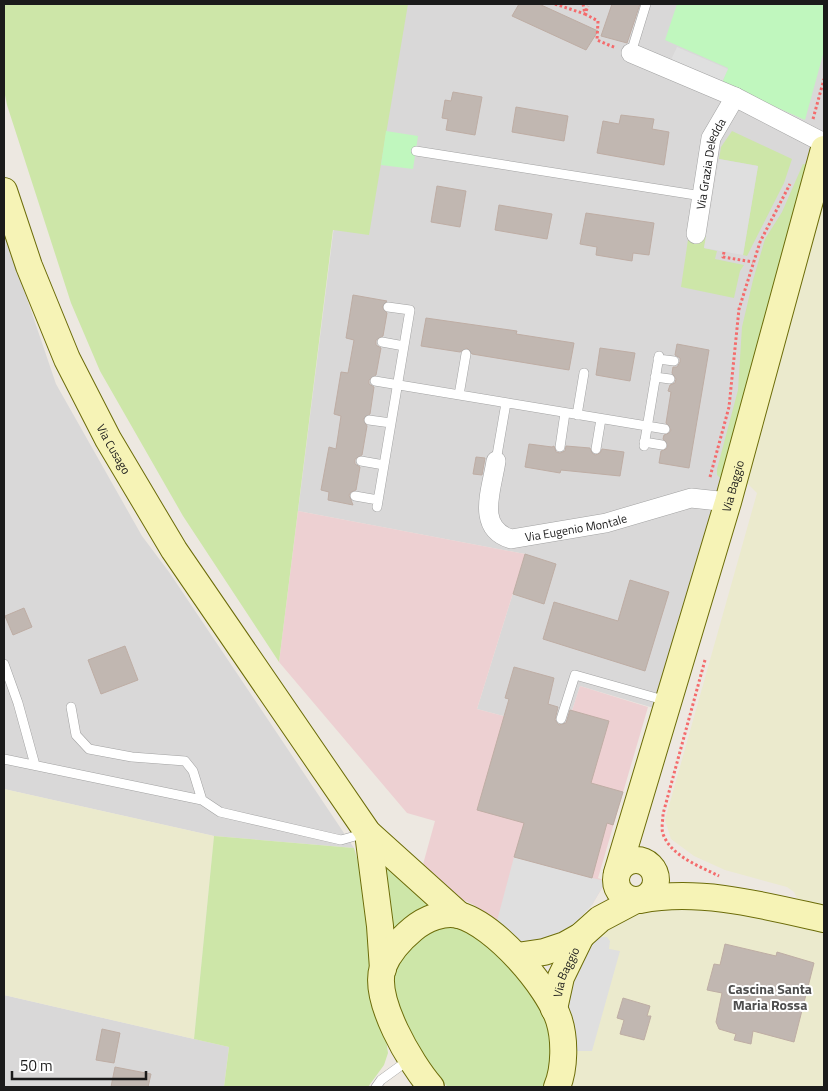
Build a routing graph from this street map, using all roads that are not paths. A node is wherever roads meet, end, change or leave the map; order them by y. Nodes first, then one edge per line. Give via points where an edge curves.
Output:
1 (646, 4) edge
2 (631, 53) joint
3 (735, 97) junction
4 (819, 142) edge
5 (416, 151) dead end
6 (4, 191) edge
7 (702, 196) junction
8 (696, 234) dead end
9 (388, 307) dead end
10 (382, 342) dead end
11 (404, 346) junction
12 (466, 354) dead end
13 (674, 361) dead end
14 (584, 373) dead end
15 (655, 377) junction
16 (670, 379) dead end
17 (375, 381) dead end
18 (398, 385) junction
19 (459, 395) junction
20 (506, 403) junction
21 (565, 413) junction
22 (577, 415) junction
23 (601, 419) junction
24 (368, 420) dead end
25 (391, 423) junction
26 (647, 426) junction
27 (665, 429) dead end
28 (662, 445) dead end
29 (560, 447) dead end
30 (596, 449) dead end
31 (361, 461) dead end
32 (496, 461) joint
33 (384, 465) junction
34 (355, 496) dead end
35 (728, 502) junction
36 (4, 664) edge
37 (670, 702) junction
38 (71, 707) dead end
39 (561, 719) dead end
40 (4, 759) edge
41 (35, 765) junction
42 (202, 800) junction
43 (634, 822) junction
44 (368, 833) junction
45 (648, 864) junction
46 (617, 876) junction
47 (730, 900) junction
48 (637, 901) junction
49 (459, 915) junction
50 (824, 919) edge
51 (590, 927) junction
52 (517, 956) junction
53 (383, 969) junction
54 (554, 1009) junction
55 (410, 1059) junction
56 (376, 1087) edge
57 (431, 1087) edge
58 (557, 1087) edge

1 - 2 lane
2 - 3 street
3 - 4 street
3 - 7 street, Via Grazia Deledda via 711,138
4 - 35 main road, Via Baggio
5 - 7 lane
6 - 44 main road, Via Cusago via 29,266 67,359 108,439 174,550
7 - 8 street, Via Grazia Deledda
9 - 11 lane via 410,310
10 - 11 lane
11 - 18 lane
12 - 19 lane
13 - 15 lane via 659,357
14 - 22 lane
15 - 16 lane
15 - 26 lane
17 - 18 lane
18 - 19 lane
18 - 25 lane
19 - 20 lane
20 - 21 lane
20 - 32 lane
21 - 22 lane
21 - 29 lane
22 - 23 lane
23 - 26 lane
23 - 30 lane
24 - 25 lane
25 - 33 lane
26 - 27 lane
26 - 28 lane via 644,444
31 - 33 lane
32 - 35 street, Via Eugenio Montale via 489,519 497,532 511,539 606,523 691,498
33 - 34 lane via 377,504
35 - 37 main road, Via Baggio
36 - 41 lane
37 - 39 lane via 575,675
37 - 43 main road, Via Baggio
38 - 42 lane via 76,735 89,749 132,757 184,761 192,771
40 - 41 lane
41 - 42 lane
42 - 44 lane via 220,812 340,840
43 - 45 main road
43 - 46 main road, Via Baggio
44 - 49 main road
44 - 53 main road
45 - 46 main road via 635,860 629,862 623,865
45 - 47 main road via 680,883
45 - 48 main road via 656,876 656,886 650,895
46 - 48 main road via 617,886 623,896
46 - 51 main road, Via Baggio
47 - 48 main road via 660,896
47 - 50 main road
48 - 51 main road, Via Baggio
49 - 52 main road via 479,925
49 - 53 main road via 442,915 416,926 393,950
51 - 52 main road, Via Baggio via 544,952
51 - 54 main road, Via Baggio via 561,977
52 - 54 main road
53 - 55 main road via 390,1019
54 - 58 main road via 559,1020 563,1058
55 - 56 lane
55 - 57 main road

